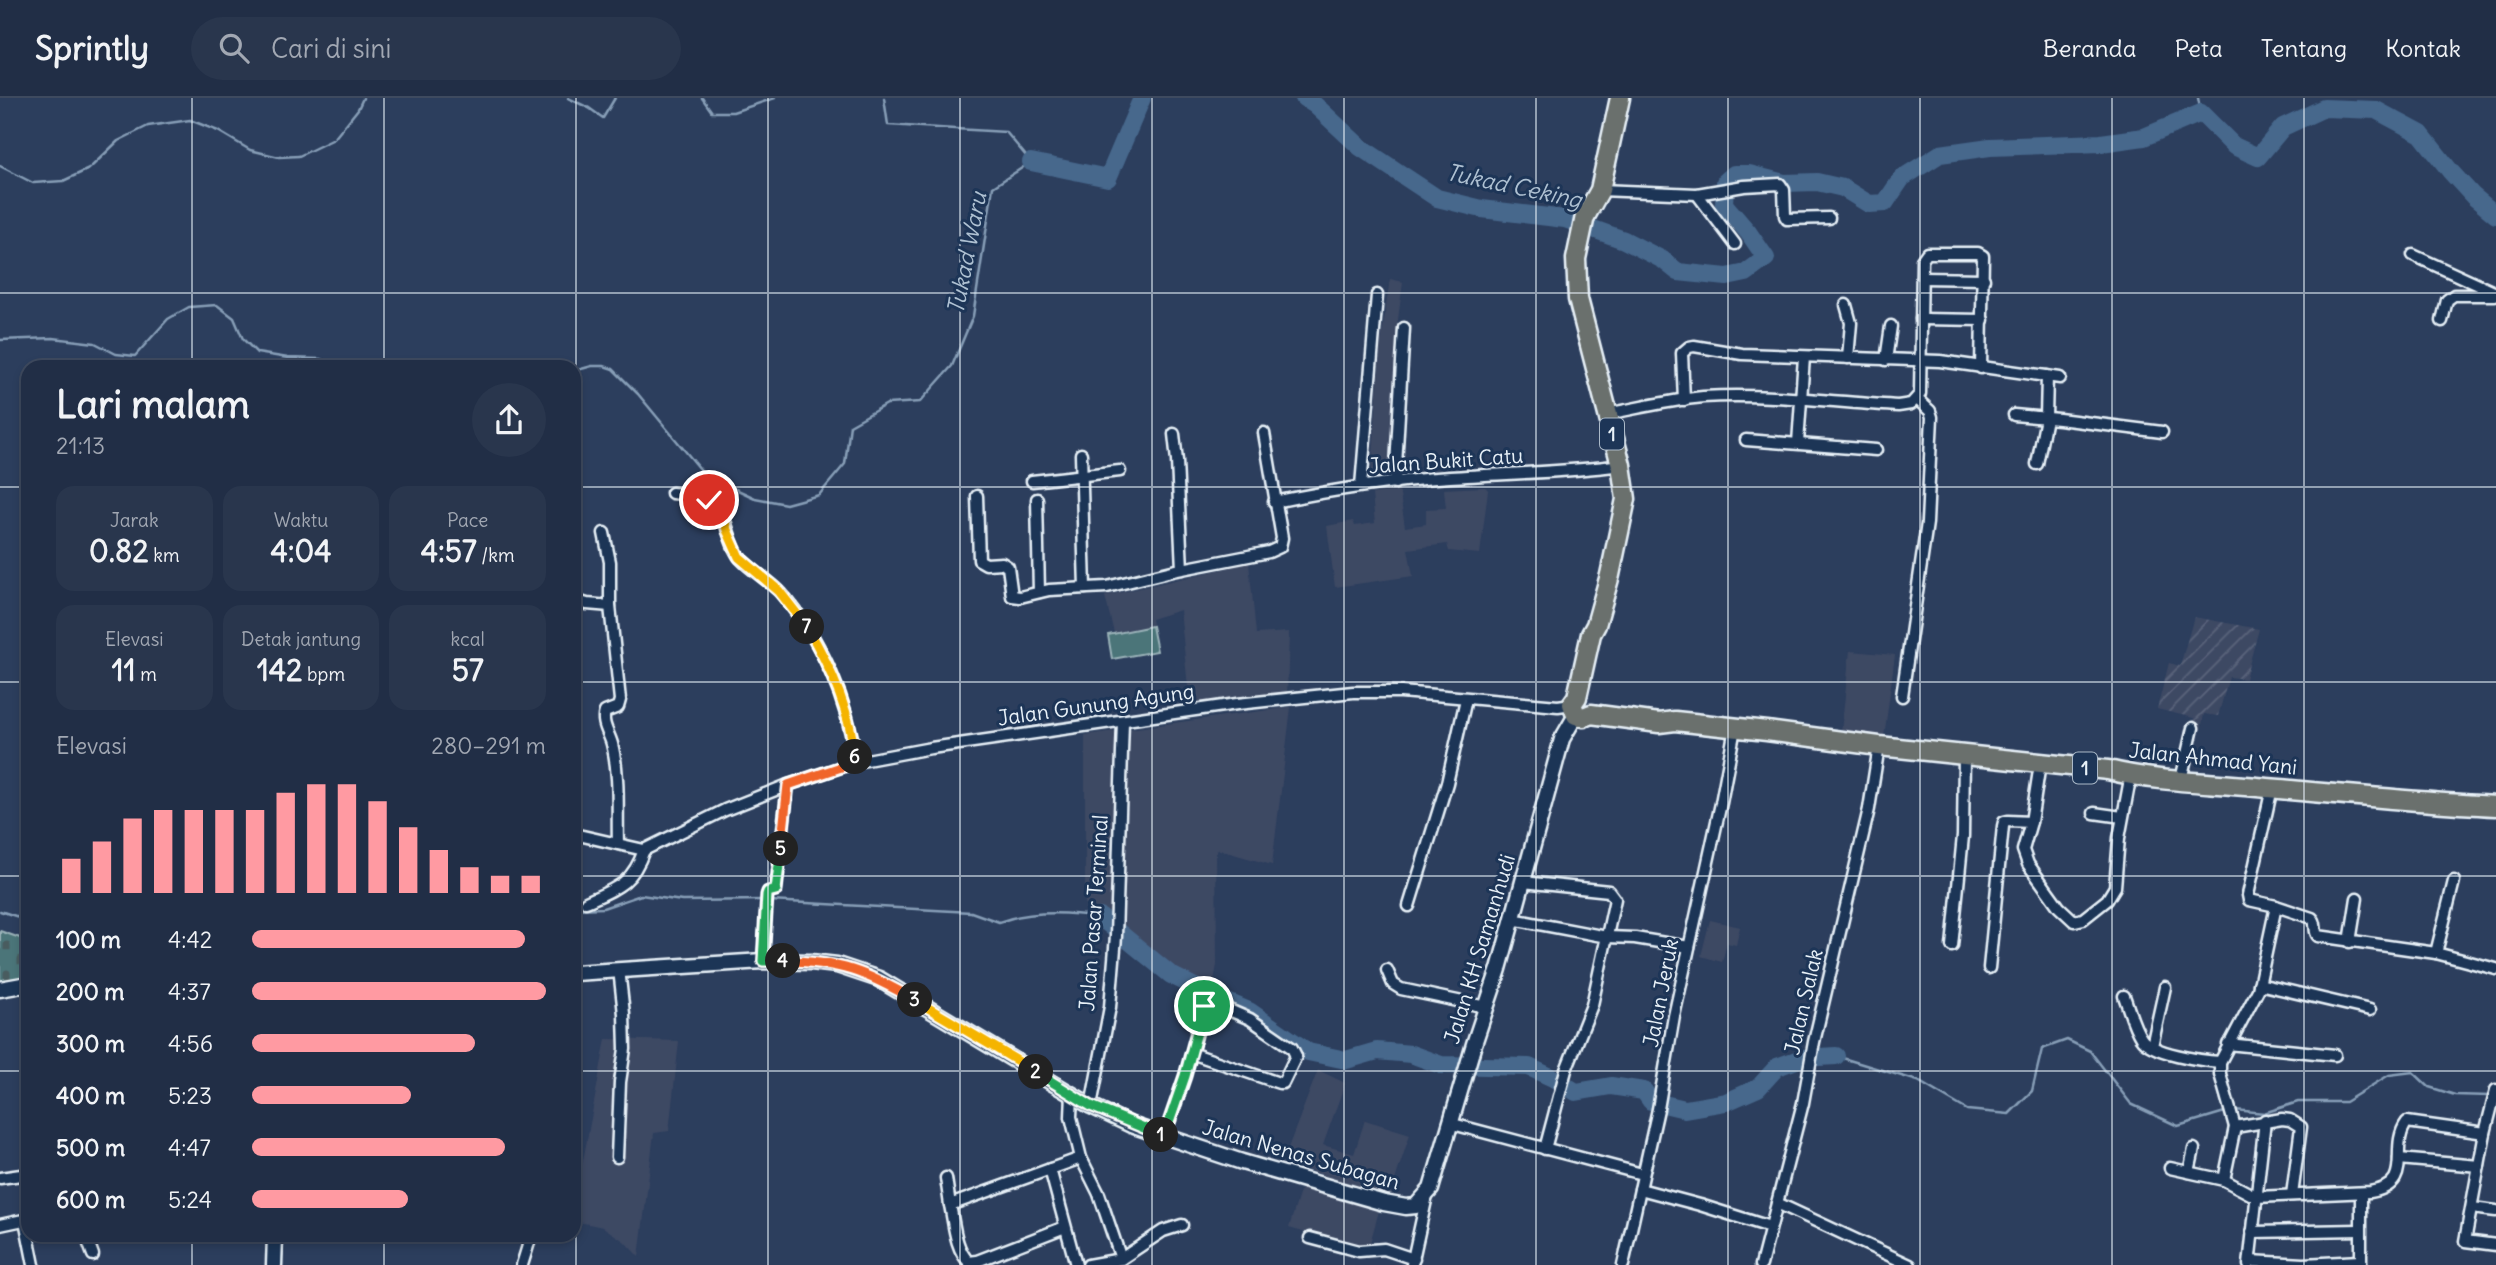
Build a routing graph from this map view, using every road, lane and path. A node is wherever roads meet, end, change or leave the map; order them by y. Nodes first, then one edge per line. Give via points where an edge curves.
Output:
1 (1611, 98) edge
2 (1620, 98) edge
3 (1600, 190) junction
4 (1697, 194) junction
5 (1585, 216) dead end
6 (1829, 218) dead end
7 (1735, 244) dead end
8 (2413, 255) dead end
9 (1922, 278) junction
10 (1984, 279) junction
11 (2496, 294) edge
12 (1377, 295) dead end
13 (1846, 305) dead end
14 (1922, 319) junction
15 (1983, 320) junction
16 (2442, 321) dead end
17 (1891, 326) dead end
18 (1404, 328) dead end
19 (1804, 357) junction
20 (1848, 358) junction
21 (1886, 360) junction
22 (1921, 360) junction
23 (1981, 368) junction
24 (2047, 376) junction
25 (2060, 378) dead end
26 (1801, 399) junction
27 (1917, 399) junction
28 (1684, 400) junction
29 (1606, 414) junction
30 (2014, 415) dead end
31 (2046, 418) junction
32 (2162, 432) dead end
33 (1264, 433) dead end
34 (1174, 434) dead end
35 (1746, 440) dead end
36 (1798, 443) junction
37 (1876, 450) dead end
38 (1081, 454) dead end
39 (2037, 464) dead end
40 (1621, 465) junction
41 (1119, 471) dead end
42 (1082, 475) junction
43 (1032, 481) dead end
44 (1395, 483) junction
45 (1361, 486) junction
46 (672, 493) dead end
47 (977, 496) dead end
48 (1037, 499) dead end
49 (1274, 502) junction
50 (604, 533) dead end
51 (1182, 569) junction
52 (1085, 588) junction
53 (1039, 592) junction
54 (581, 602) edge
55 (610, 606) junction
56 (1902, 696) dead end
57 (1466, 699) junction
58 (1583, 705) junction
59 (1123, 721) junction
60 (1735, 728) junction
61 (2193, 728) dead end
62 (1879, 746) junction
63 (1964, 755) junction
64 (856, 762) junction
65 (2040, 764) junction
66 (2131, 774) junction
67 (2181, 780) junction
68 (788, 785) junction
69 (2272, 788) junction
70 (2496, 806) edge
71 (2094, 813) dead end
72 (2123, 817) junction
73 (2031, 822) junction
74 (581, 836) edge
75 (618, 844) junction
76 (644, 850) junction
77 (2454, 881) dead end
78 (1523, 882) junction
79 (2357, 898) dead end
80 (586, 902) dead end
81 (1409, 906) dead end
82 (2276, 906) junction
83 (1512, 919) junction
84 (1607, 937) junction
85 (2350, 942) junction
86 (1952, 946) dead end
87 (1689, 947) junction
88 (2436, 953) junction
89 (763, 961) junction
90 (1989, 968) dead end
91 (619, 969) junction
92 (2496, 969) edge
93 (1387, 970) dead end
94 (581, 972) edge
95 (2259, 984) junction
96 (21, 985) edge
97 (2165, 987) dead end
98 (0, 989) edge
99 (2124, 996) dead end
100 (1486, 1007) junction
101 (2370, 1010) dead end
102 (2228, 1044) junction
103 (2152, 1046) junction
104 (1191, 1053) junction
105 (2335, 1055) dead end
106 (2220, 1062) junction
107 (1072, 1094) junction
108 (2495, 1095) edge
109 (1091, 1106) junction
110 (2265, 1121) junction
111 (1449, 1123) junction
112 (2234, 1124) junction
113 (2485, 1133) junction
114 (1164, 1137) junction
115 (1545, 1149) junction
116 (2194, 1149) dead end
117 (617, 1157) dead end
118 (1081, 1158) junction
119 (2399, 1159) junction
120 (2479, 1166) junction
121 (2170, 1168) dead end
122 (1050, 1169) junction
123 (2189, 1172) junction
124 (1643, 1174) junction
125 (21, 1175) edge
126 (0, 1178) edge
127 (946, 1178) dead end
128 (2224, 1180) junction
129 (1640, 1189) junction
130 (2361, 1193) junction
131 (2292, 1195) junction
132 (1427, 1196) junction
133 (2256, 1197) junction
134 (1777, 1203) junction
135 (950, 1205) junction
136 (2472, 1208) junction
137 (2496, 1211) edge
138 (21, 1221) edge
139 (1182, 1225) dead end
140 (0, 1226) edge
141 (1065, 1227) junction
142 (1770, 1227) junction
143 (2360, 1230) junction
144 (2252, 1232) junction
145 (1310, 1238) dead end
146 (30, 1242) edge
147 (88, 1242) edge
148 (275, 1242) edge
149 (529, 1242) edge
150 (2496, 1245) edge
151 (93, 1255) dead end
152 (1122, 1259) junction
153 (1414, 1263) edge
154 (2249, 1263) edge
155 (2360, 1263) edge
156 (34, 1265) edge
157 (274, 1265) edge
158 (522, 1265) edge
159 (1076, 1265) edge
160 (1088, 1265) edge
161 (1623, 1265) edge
162 (1761, 1265) edge
163 (1910, 1265) edge

1 - 3 highway via 1586,215
2 - 3 highway
3 - 4 street
4 - 6 street via 1774,184 1783,186 1785,216 1791,221
4 - 7 street
5 - 29 highway, 1 via 1576,272 1578,299
8 - 11 street
9 - 10 street
9 - 10 street via 1922,260 1927,253 1978,253 1984,258
9 - 14 street
10 - 15 street
11 - 16 street via 2454,295 2447,300
12 - 45 street
13 - 20 street via 1851,323
14 - 15 street
14 - 22 street
15 - 23 street
17 - 21 street
18 - 44 street
19 - 20 street
19 - 26 street
19 - 28 street via 1689,346 1682,357
20 - 21 street
21 - 22 street
22 - 23 street
22 - 27 street
23 - 24 street
24 - 25 street
24 - 31 street
26 - 27 street via 1898,407
26 - 28 street
26 - 36 street
27 - 56 street via 1932,417 1927,523
28 - 29 street
29 - 40 highway, 1
30 - 31 street
31 - 32 street
31 - 39 street
33 - 49 street
34 - 51 street
35 - 36 street
36 - 37 street
38 - 42 street
40 - 44 street, Jalan Bukit Catu
40 - 58 highway, 1 via 1624,513 1596,625 1598,635
41 - 42 street
42 - 43 street
42 - 52 street
44 - 45 street, Jalan Bukit Catu
45 - 49 street, Jalan Bukit Catu
46 - 64 street via 715,503 739,557 800,615 843,704
47 - 53 street via 979,560 1008,567 1012,596
48 - 53 street
49 - 51 street via 1280,547
50 - 55 street via 610,562
51 - 52 street
52 - 53 street
54 - 55 street
55 - 75 street via 620,700 603,718 616,776
57 - 58 street, Jalan Gunung Agung
57 - 59 street, Jalan Gunung Agung via 1353,692
57 - 81 street via 1447,783
58 - 60 highway, Jalan Ahmad Yani / 1 via 1660,713 1675,721
58 - 78 main road, Jalan KH Samanhudi via 1562,740
59 - 64 street, Jalan Gunung Agung
59 - 109 street, Jalan Pasar Terminal via 1117,925 1110,1007
60 - 62 highway, Jalan Ahmad Yani / 1
60 - 87 street, Jalan Jeruk
61 - 67 street
62 - 63 highway, Jalan Ahmad Yani / 1
62 - 134 street, Jalan Salak via 1869,809
63 - 65 highway, Jalan Ahmad Yani / 1
63 - 86 street via 1963,836
64 - 68 street, Jalan Gunung Agung
65 - 66 highway, Jalan Ahmad Yani / 1
65 - 73 street
66 - 67 highway, Jalan Ahmad Yani / 1
66 - 72 street
67 - 69 highway, Jalan Ahmad Yani / 1
68 - 76 street, Jalan Gunung Agung
68 - 89 street via 776,890 767,895
69 - 70 highway, Jalan Ahmad Yani / 1
69 - 82 street via 2248,895 2249,900
71 - 72 street
72 - 73 street via 2115,887 2107,900 2078,921 2059,907 2025,857
73 - 90 street via 2004,822
74 - 75 street
75 - 76 street
76 - 80 street via 626,883
77 - 88 street
78 - 83 main road, Jalan KH Samanhudi
78 - 84 street via 1609,891 1615,899
79 - 85 street
82 - 85 street via 2314,920 2318,936
82 - 95 street
83 - 84 street
83 - 100 main road, Jalan KH Samanhudi
84 - 87 street
84 - 115 street via 1592,1005 1566,1070
85 - 88 street
87 - 124 street, Jalan Jeruk
88 - 92 street
89 - 91 main road, Jalan Nenas Subagan
89 - 107 main road, Jalan Nenas Subagan via 837,965 866,973
91 - 94 main road, Jalan Nenas Subagan
91 - 117 street via 625,1049
93 - 100 street via 1401,989
95 - 101 street
95 - 102 street
96 - 98 main road
97 - 103 street
99 - 103 street via 2140,1036
100 - 111 main road, Jalan KH Samanhudi
102 - 105 street
102 - 106 street
103 - 106 street
104 - 104 street via 1201,1011 1213,1003 1250,1019 1292,1048 1296,1056 1287,1078 1279,1083
104 - 114 street
106 - 112 street
107 - 109 main road, Jalan Nenas Subagan
107 - 118 street
108 - 113 street
109 - 114 main road, Jalan Nenas Subagan
110 - 112 street
110 - 131 street via 2290,1120 2301,1127
110 - 133 street
111 - 115 street
111 - 132 main road, Jalan KH Samanhudi
112 - 128 street
113 - 119 street via 2407,1122
113 - 120 street
114 - 132 main road, Jalan Nenas Subagan via 1394,1206 1416,1206
115 - 124 street
116 - 123 street
118 - 122 street
118 - 152 street
119 - 120 street
119 - 130 street via 2393,1184
120 - 136 street
121 - 123 street
122 - 135 street
122 - 141 street
123 - 128 street
124 - 129 street, Jalan Jeruk
125 - 126 street
127 - 135 street
128 - 133 street
129 - 142 street
129 - 161 street, Jalan Jeruk
130 - 131 street
130 - 143 street
131 - 133 street
132 - 153 street
133 - 144 street
134 - 142 street, Jalan Salak
134 - 163 street
135 - 141 street via 959,1244 969,1262
136 - 137 street
136 - 150 street via 2465,1241
138 - 140 street
139 - 152 street via 1163,1231
141 - 159 street
142 - 162 street, Jalan Salak
143 - 144 street
143 - 155 street
144 - 154 street
145 - 153 street via 1359,1251 1384,1249
146 - 156 street
147 - 151 street
148 - 157 main road
149 - 158 street
152 - 160 street
154 - 155 street

